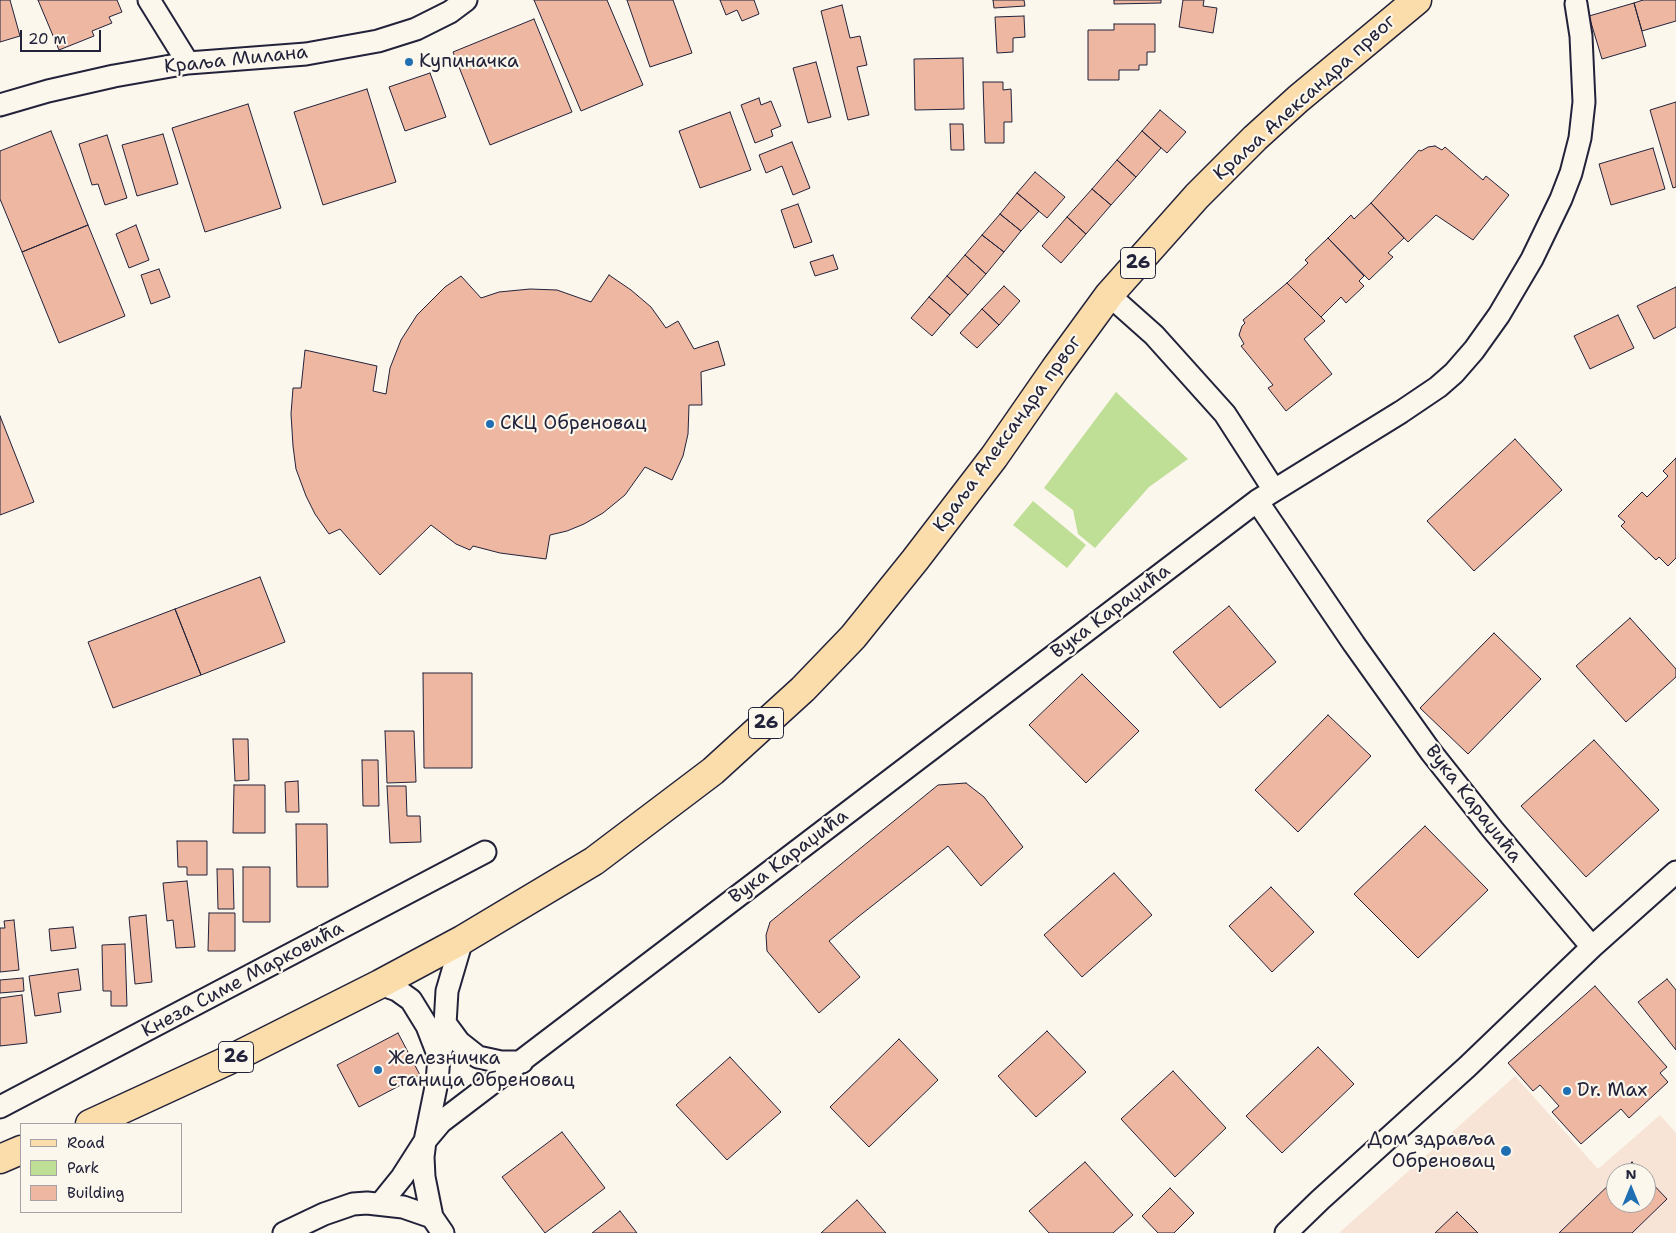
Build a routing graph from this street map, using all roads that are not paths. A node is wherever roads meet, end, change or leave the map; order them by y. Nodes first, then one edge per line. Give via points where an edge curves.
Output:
1 (149, 0) edge
2 (466, 0) edge
3 (1417, 0) edge
4 (1576, 4) dead end
5 (188, 63) junction
6 (0, 105) edge
7 (1109, 296) junction
8 (1266, 496) junction
9 (485, 852) dead end
10 (1676, 872) edge
11 (462, 940) junction
12 (1592, 948) junction
13 (380, 984) junction
14 (445, 1023) junction
15 (439, 1058) junction
16 (522, 1062) junction
17 (0, 1107) edge
18 (92, 1123) edge
19 (425, 1141) junction
20 (20, 1150) edge
21 (0, 1159) edge
22 (381, 1203) junction
23 (437, 1225) edge
24 (284, 1233) edge
25 (1286, 1233) edge

1 - 5 street
2 - 5 street, Краља Милана via 416,30 378,41 306,54
3 - 7 main road, Краља Александра првог / 26 via 1255,138 1197,196
4 - 8 street via 1584,102 1571,173 1532,259 1499,315 1474,350 1438,387
5 - 6 street, Краља Милана via 86,82
7 - 8 street, Вука Караџића via 1154,336 1224,414
7 - 11 main road, Краља Александра првог / 26 via 994,457 915,560 853,637 803,689 713,771 594,861
8 - 12 street, Вука Караџића via 1354,644 1431,752
8 - 16 street, Вука Караџића
9 - 17 street, Кнеза Симе Марковића
10 - 12 street
11 - 13 main road, 26
11 - 14 street via 448,984
12 - 25 street
13 - 15 street via 411,1000
13 - 18 main road, 26 via 229,1060
14 - 15 street
14 - 16 street via 459,1042 478,1056 501,1062
15 - 19 street
16 - 19 street, Вука Караџића via 441,1122
19 - 22 street
19 - 23 street via 424,1178
20 - 21 main road
22 - 23 street via 402,1207
22 - 24 street via 353,1204

